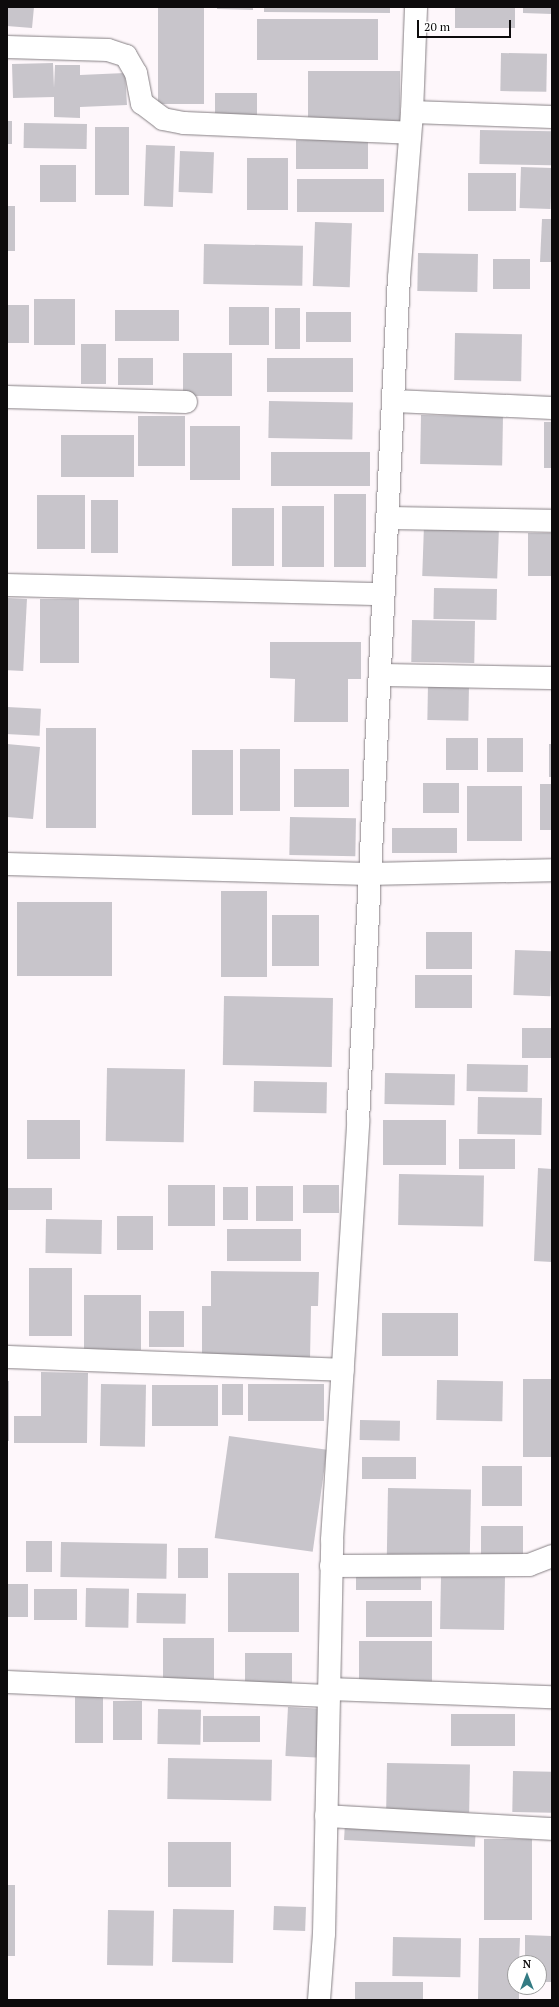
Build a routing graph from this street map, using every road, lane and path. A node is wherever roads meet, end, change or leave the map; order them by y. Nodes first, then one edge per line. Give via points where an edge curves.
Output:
1 (416, 7) edge
2 (7, 47) edge
3 (552, 117) edge
4 (411, 122) junction
5 (7, 397) edge
6 (394, 401) junction
7 (186, 402) dead end
8 (552, 408) edge
9 (387, 518) junction
10 (552, 521) edge
11 (7, 585) edge
12 (382, 594) junction
13 (381, 675) junction
14 (552, 678) edge
15 (7, 864) edge
16 (552, 870) edge
17 (368, 874) junction
18 (7, 1356) edge
19 (342, 1370) junction
20 (552, 1556) edge
21 (331, 1566) junction
22 (7, 1682) edge
23 (329, 1692) junction
24 (552, 1697) edge
25 (326, 1816) junction
26 (552, 1828) edge
27 (319, 2000) edge

1 - 4 street
2 - 4 street via 108,50 126,56 136,73 142,103 163,119 184,123
3 - 4 street
4 - 6 street via 399,278
5 - 7 street
6 - 8 street
6 - 9 street
9 - 10 street
9 - 12 street
11 - 12 street
12 - 13 street
13 - 14 street
13 - 17 street
15 - 17 street
16 - 17 street
17 - 19 street via 358,1121
18 - 19 street
19 - 21 street
20 - 21 street via 529,1566
21 - 23 street
22 - 23 street
23 - 24 street
23 - 25 street
25 - 26 street
25 - 27 street via 324,1934

